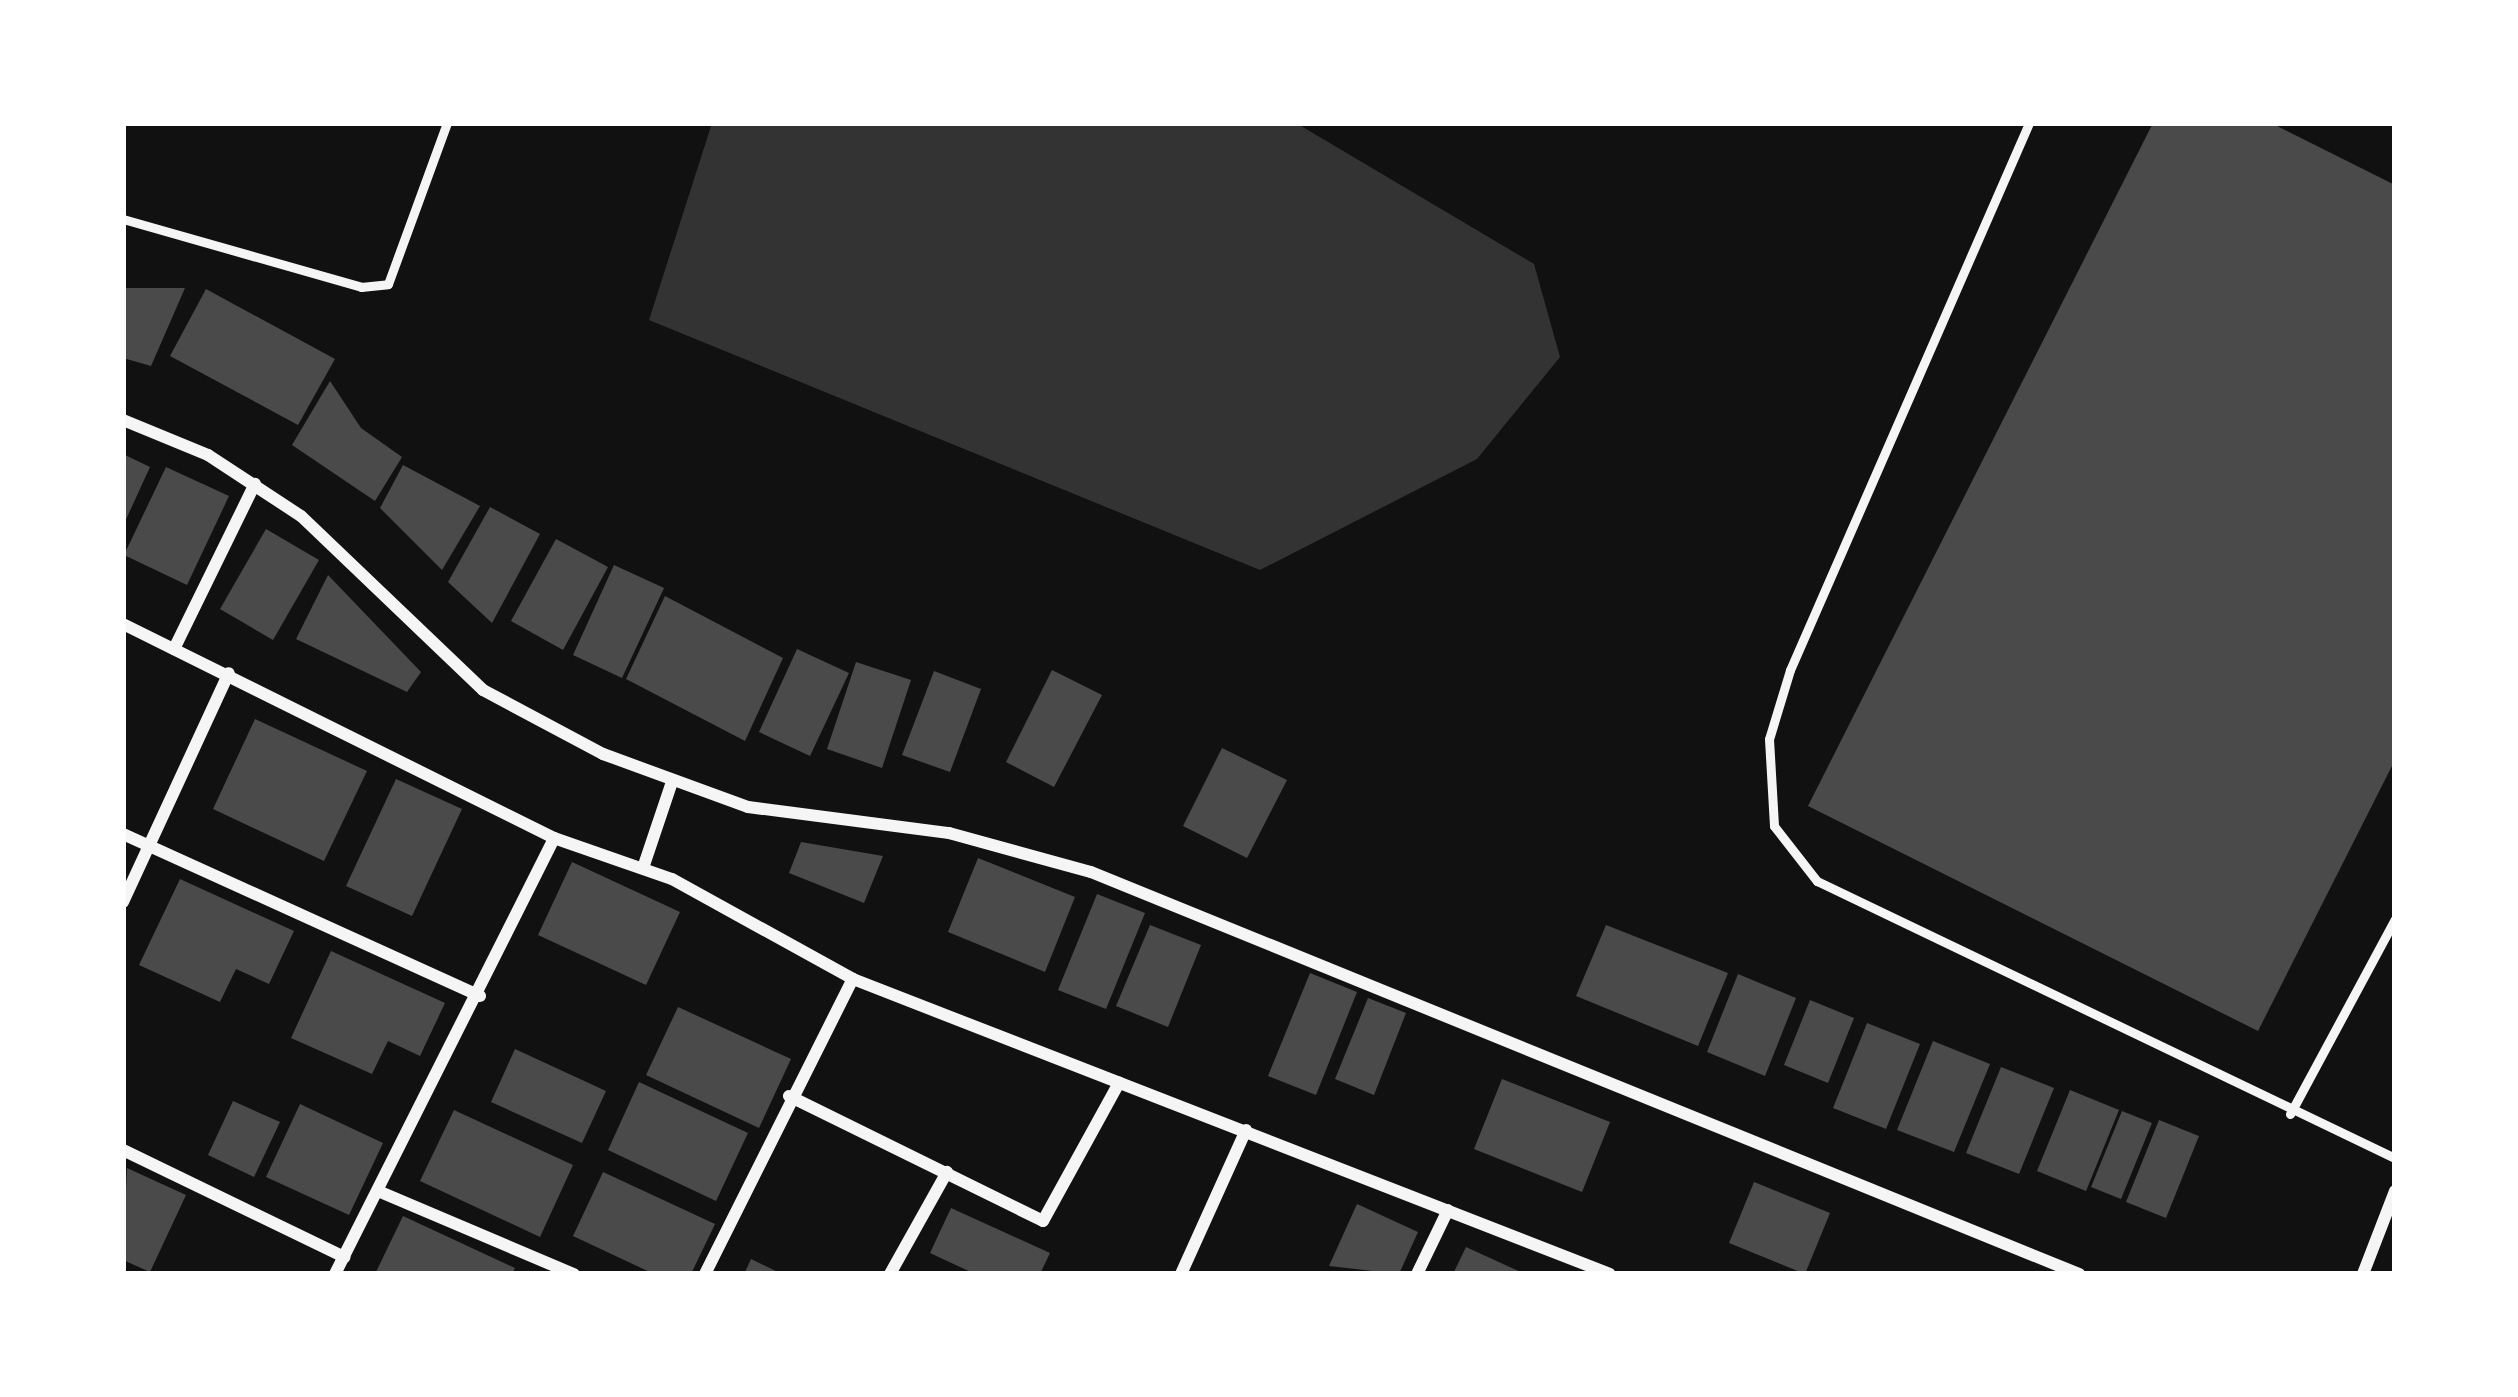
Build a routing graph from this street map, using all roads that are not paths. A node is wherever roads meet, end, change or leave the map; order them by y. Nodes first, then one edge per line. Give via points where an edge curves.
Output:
1 (447, 123) edge
2 (2029, 123) edge
3 (123, 219) edge
4 (123, 420) edge
5 (255, 484) junction
6 (123, 624) edge
7 (174, 649) junction
8 (229, 674) junction
9 (672, 782) junction
10 (123, 834) edge
11 (554, 838) junction
12 (148, 847) junction
13 (643, 868) junction
14 (123, 902) edge
15 (2395, 919) edge
16 (853, 979) junction
17 (481, 996) junction
18 (1119, 1083) junction
19 (789, 1096) junction
20 (2290, 1114) junction
21 (1246, 1130) junction
22 (123, 1150) edge
23 (2395, 1158) edge
24 (947, 1172) junction
25 (378, 1191) junction
26 (2395, 1191) edge
27 (1448, 1210) junction
28 (344, 1257) junction
29 (335, 1274) edge
30 (574, 1274) edge
31 (705, 1274) edge
32 (890, 1274) edge
33 (1181, 1274) edge
34 (1417, 1274) edge
35 (1610, 1274) edge
36 (2079, 1274) edge
37 (2363, 1274) edge

1 - 3 lane via 388,284 361,287
2 - 20 lane via 1790,670 1769,739 1774,826 1817,881
4 - 5 street
5 - 7 street
5 - 9 street via 348,556 483,690
6 - 7 street
7 - 8 street
8 - 11 street
8 - 12 street
9 - 13 street
9 - 36 street via 748,808 949,833 1091,872
10 - 12 street
11 - 13 street
11 - 17 street
12 - 14 street
12 - 17 street
13 - 16 street
15 - 20 lane
16 - 18 street
16 - 19 street
17 - 25 street
18 - 21 street
18 - 24 street via 1043,1221
19 - 24 street
19 - 31 street
20 - 23 lane
21 - 27 street
21 - 33 street
22 - 28 street
24 - 32 street
25 - 28 street
25 - 30 street
26 - 37 street
27 - 34 street
27 - 35 street
28 - 29 street

